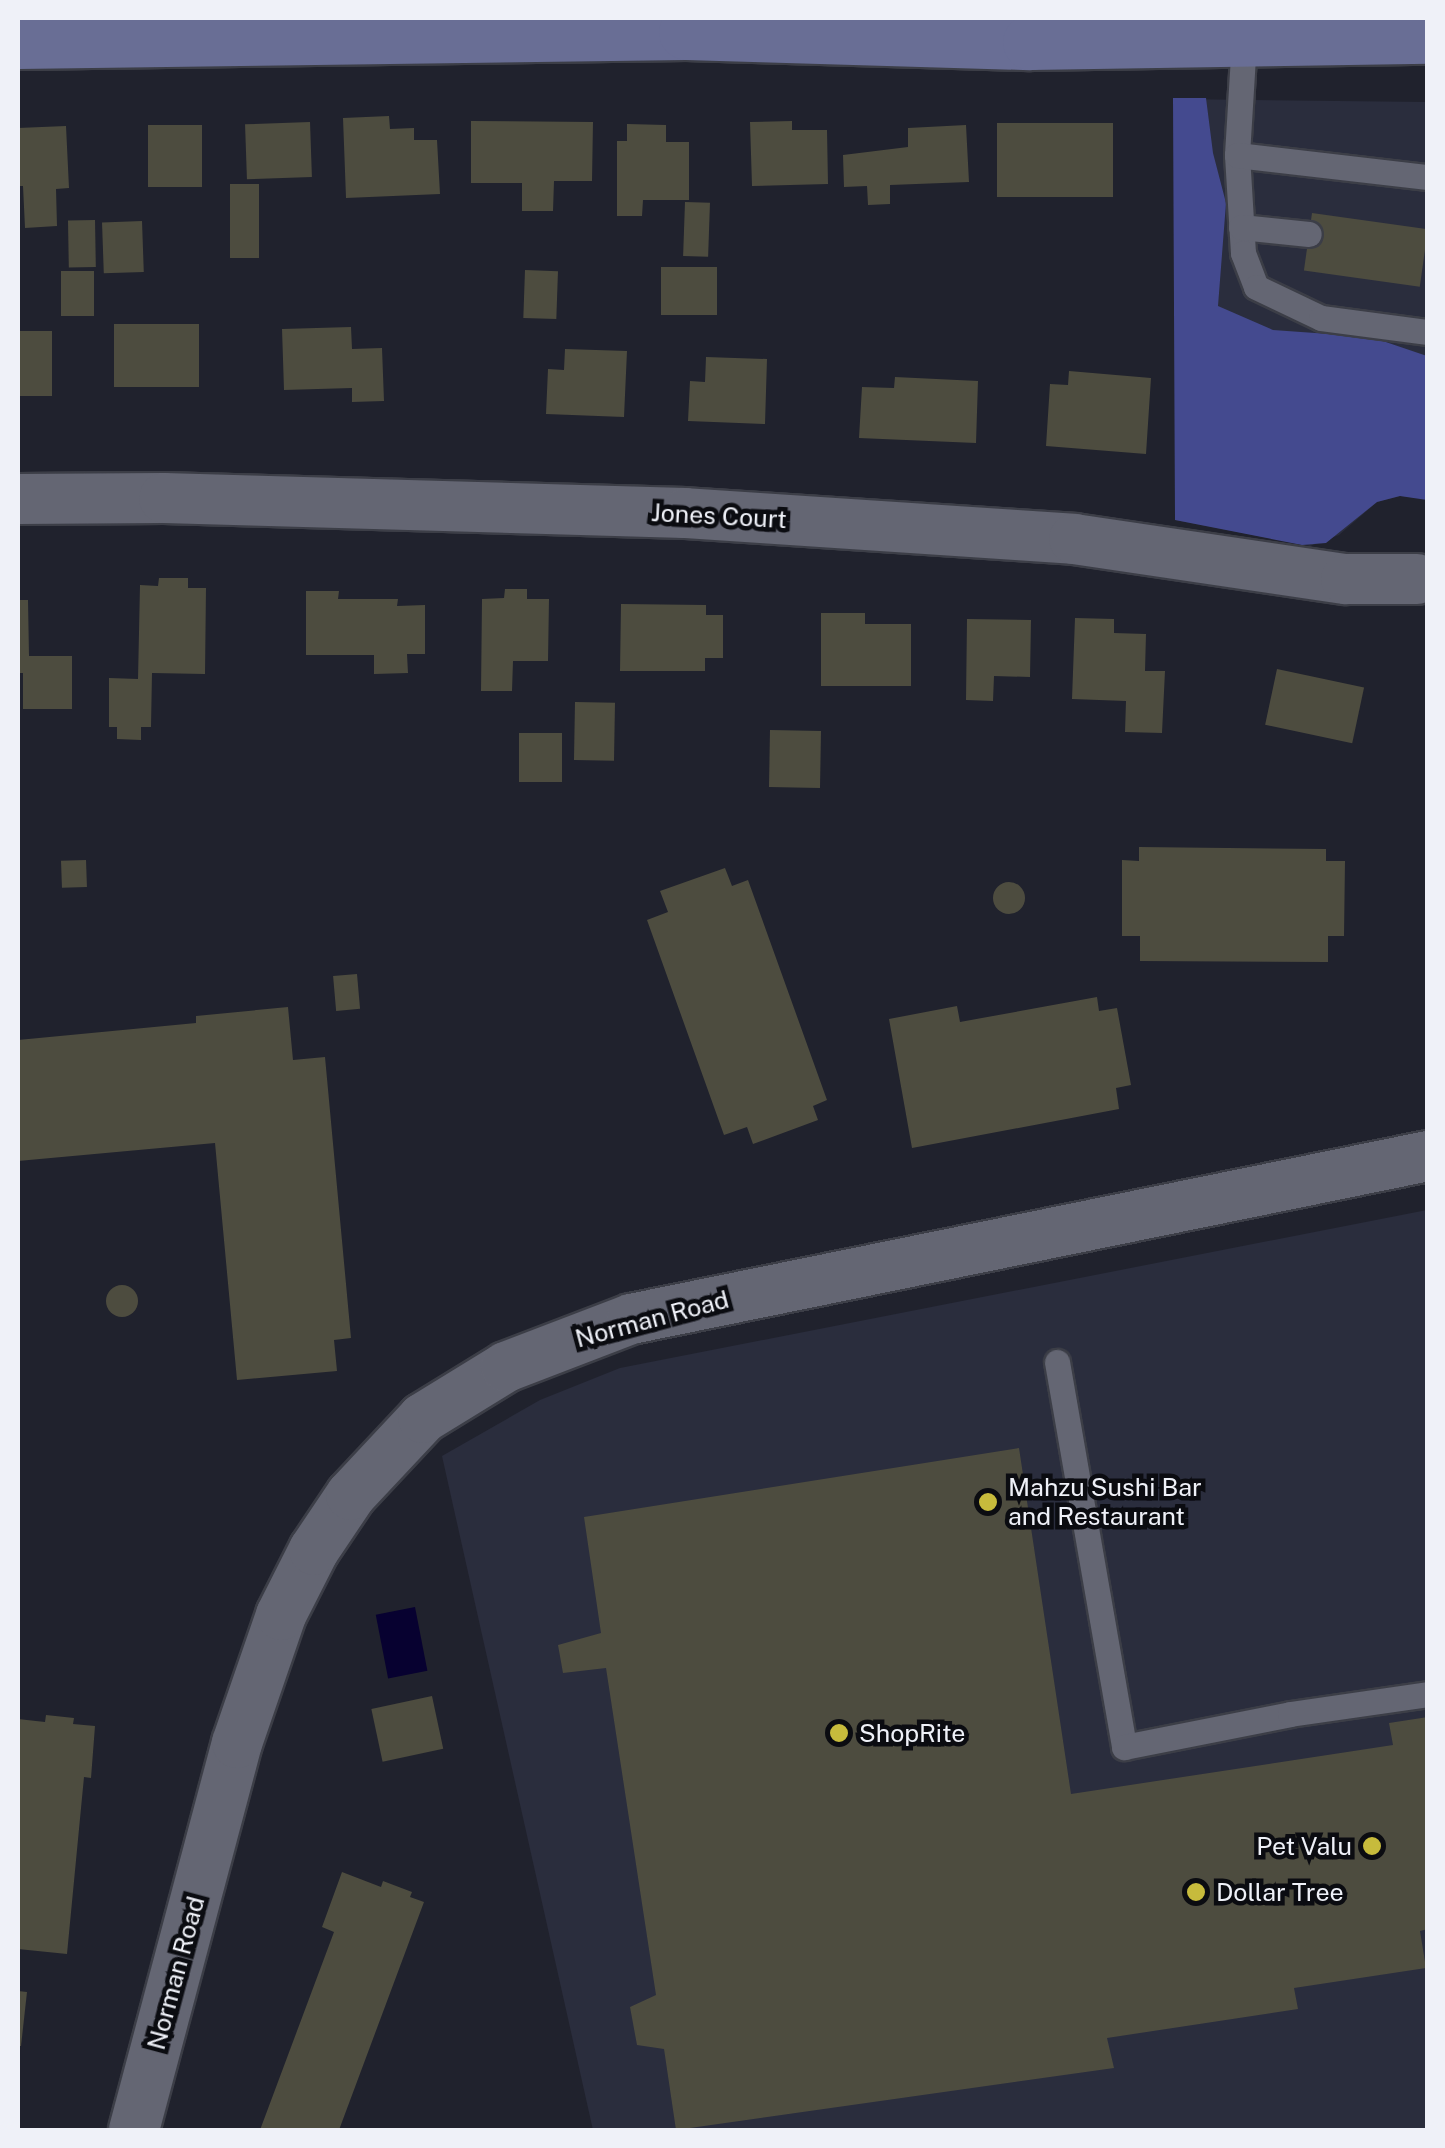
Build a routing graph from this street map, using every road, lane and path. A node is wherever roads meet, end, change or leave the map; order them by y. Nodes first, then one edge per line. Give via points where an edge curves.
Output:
1 (1428, 36) edge
2 (1244, 40) junction
3 (18, 41) edge
4 (1237, 155) junction
5 (1428, 177) edge
6 (1242, 227) junction
7 (1309, 234) dead end
8 (1428, 332) edge
9 (18, 499) edge
10 (1417, 579) dead end
11 (1428, 1156) edge
12 (1057, 1362) dead end
13 (1428, 1694) edge
14 (134, 2130) edge

1 - 2 main road
2 - 3 main road via 1030,42 686,32
2 - 4 lane
4 - 5 lane
4 - 6 lane
6 - 7 lane
6 - 8 lane via 1243,254 1256,288 1321,318
9 - 10 street, Jones Court via 685,513 1074,539 1346,579
11 - 14 street, Norman Road via 631,1320 506,1368 423,1418 352,1495 281,1615 237,1743
12 - 13 lane via 1124,1746

